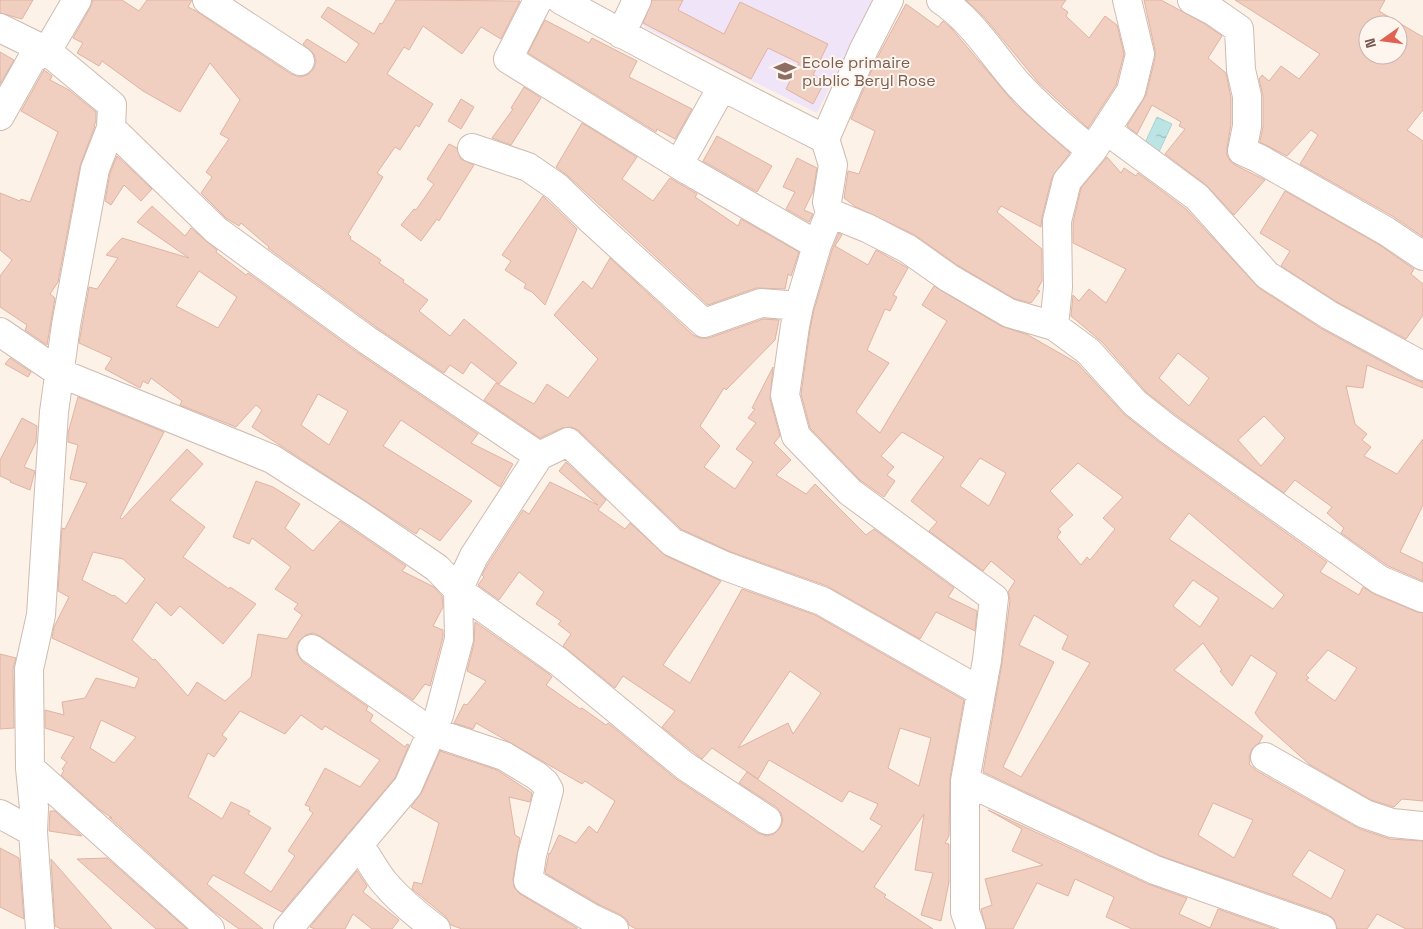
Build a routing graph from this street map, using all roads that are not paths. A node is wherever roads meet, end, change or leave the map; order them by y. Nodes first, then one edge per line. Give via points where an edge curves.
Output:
1 (77, 0) edge
2 (207, 0) edge
3 (538, 0) edge
4 (561, 0) edge
5 (637, 0) edge
6 (889, 0) edge
7 (1127, 0) edge
8 (1192, 0) edge
9 (949, 2) edge
10 (0, 28) edge
11 (621, 34) junction
12 (48, 51) junction
13 (300, 61) dead end
14 (722, 87) junction
15 (0, 116) edge
16 (111, 128) junction
17 (825, 139) junction
18 (1099, 140) junction
19 (472, 148) dead end
20 (679, 164) junction
21 (830, 213) junction
22 (817, 245) junction
23 (1423, 256) edge
24 (799, 306) junction
25 (1054, 326) junction
26 (0, 332) edge
27 (1423, 366) edge
28 (60, 373) junction
29 (540, 456) junction
30 (458, 590) junction
31 (1423, 598) edge
32 (312, 649) dead end
33 (980, 691) junction
34 (430, 731) junction
35 (1265, 757) dead end
36 (30, 768) junction
37 (965, 781) junction
38 (0, 814) edge
39 (767, 820) dead end
40 (1423, 826) edge
41 (33, 832) junction
42 (359, 844) junction
43 (40, 929) edge
44 (210, 929) edge
45 (288, 929) edge
46 (436, 929) edge
47 (614, 929) edge
48 (971, 929) edge
49 (1322, 929) edge

1 - 12 street
2 - 13 street
3 - 20 street via 508,59
4 - 11 street
5 - 11 street
6 - 17 street
7 - 18 street via 1140,54 1131,91
8 - 23 street via 1238,29 1248,126 1242,151 1386,231
9 - 18 street via 1046,113
10 - 12 street
11 - 14 street
12 - 15 street via 32,59
12 - 16 street via 112,105
14 - 17 street
14 - 20 street
16 - 28 street via 95,170
16 - 29 street via 216,230 367,340
17 - 21 street via 833,165 827,202
18 - 25 street via 1067,181 1057,221 1058,287
18 - 27 street via 1197,197 1267,275 1329,315
19 - 24 street via 528,167 557,187 704,323 761,303
20 - 22 street
21 - 22 street
21 - 25 street via 908,249 949,278 1009,313
22 - 24 street
24 - 33 street via 785,395 796,436 850,492 994,598
25 - 31 street via 1088,351 1136,403 1168,428 1380,580
26 - 28 street
28 - 30 street via 272,459 437,568
28 - 36 street via 54,412 41,615 29,668
29 - 30 street via 474,556
29 - 33 street via 568,442 672,542 725,566 822,601
30 - 34 street via 459,639 439,715
30 - 39 street via 559,662 685,766
32 - 34 street
33 - 37 street
34 - 42 street via 408,786
34 - 47 street via 504,756 545,783 549,790 528,881
35 - 40 street via 1366,814 1392,823
36 - 41 street
36 - 44 street
37 - 48 street via 965,912
37 - 49 street via 1155,870
38 - 41 street
41 - 43 street
42 - 45 street
42 - 46 street via 383,881

